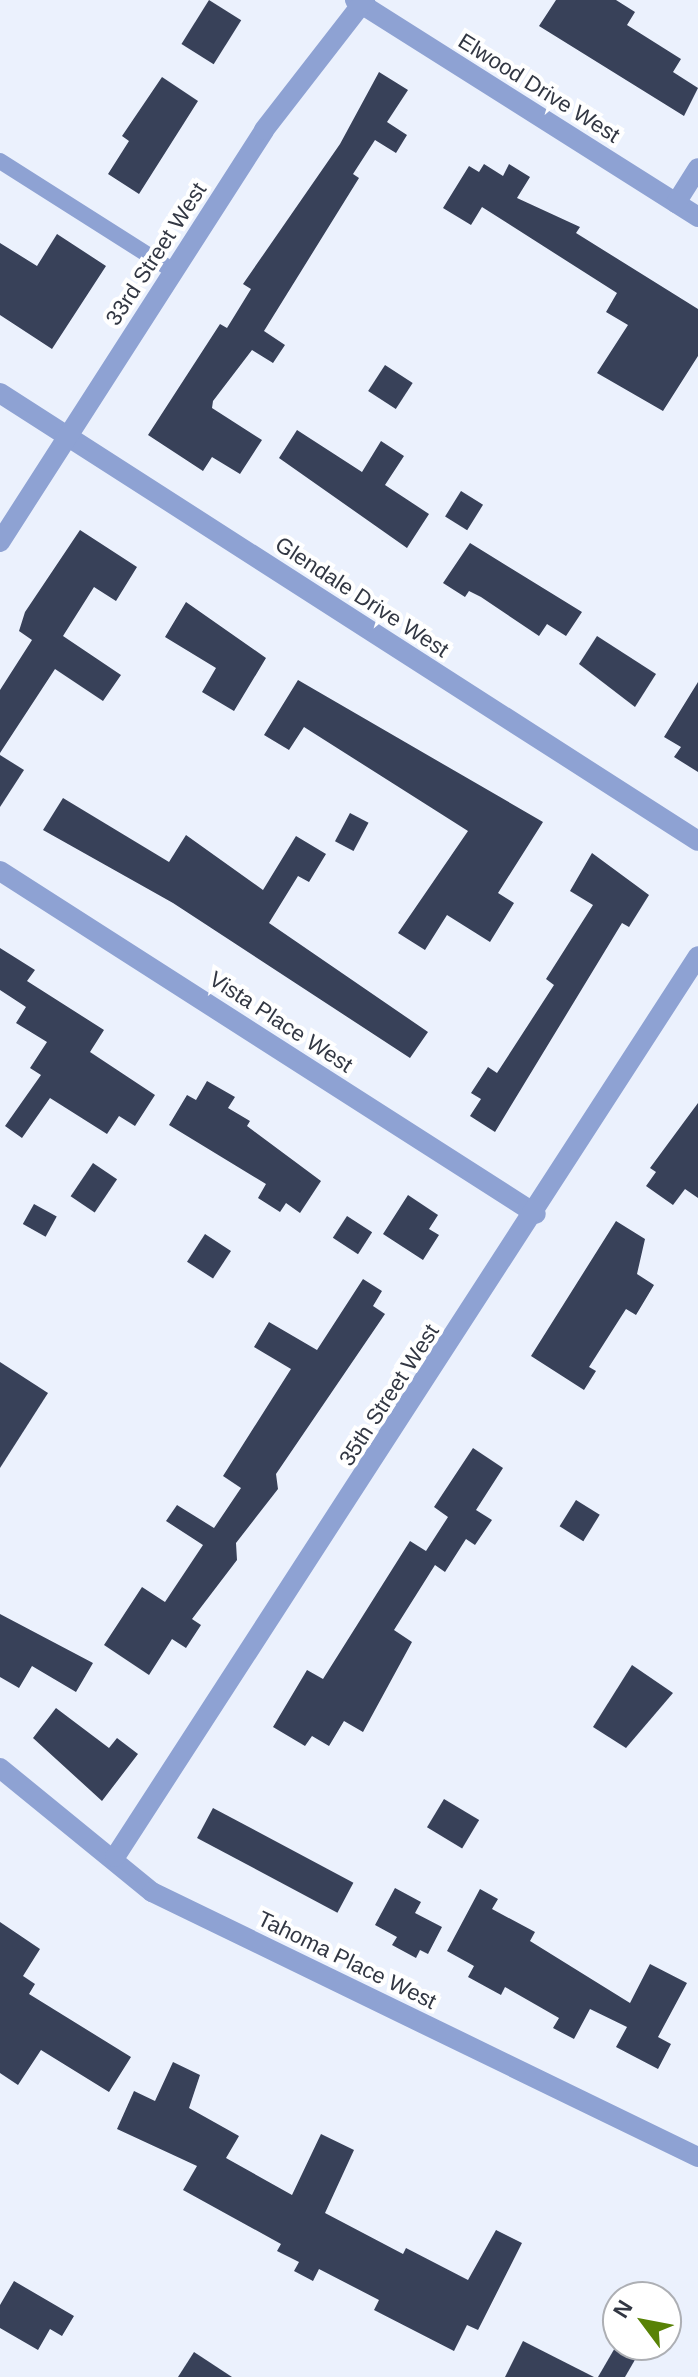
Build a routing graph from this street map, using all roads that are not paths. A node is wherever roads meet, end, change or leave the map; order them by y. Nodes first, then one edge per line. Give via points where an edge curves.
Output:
1 (361, 2) edge
2 (0, 161) edge
3 (698, 168) edge
4 (676, 203) junction
5 (698, 217) edge
6 (173, 271) junction
7 (0, 393) edge
8 (68, 437) junction
9 (0, 542) edge
10 (698, 841) edge
11 (0, 871) edge
12 (698, 956) edge
13 (536, 1214) junction
14 (0, 1768) edge
15 (115, 1857) junction
16 (698, 2157) edge

1 - 4 street, Elwood Drive West
1 - 6 street, 33rd Street West via 320,50
2 - 6 lane
3 - 4 street
4 - 5 street, Elwood Drive West
6 - 8 street, 33rd Street West
7 - 8 street, Glendale Drive West
8 - 9 street, 33rd Street West
8 - 10 street, Glendale Drive West
11 - 13 street, Vista Place West
12 - 13 street, 35th Street West
13 - 15 street, 35th Street West
14 - 15 street, Tahoma Place West
15 - 16 street, Tahoma Place West via 152,1892

